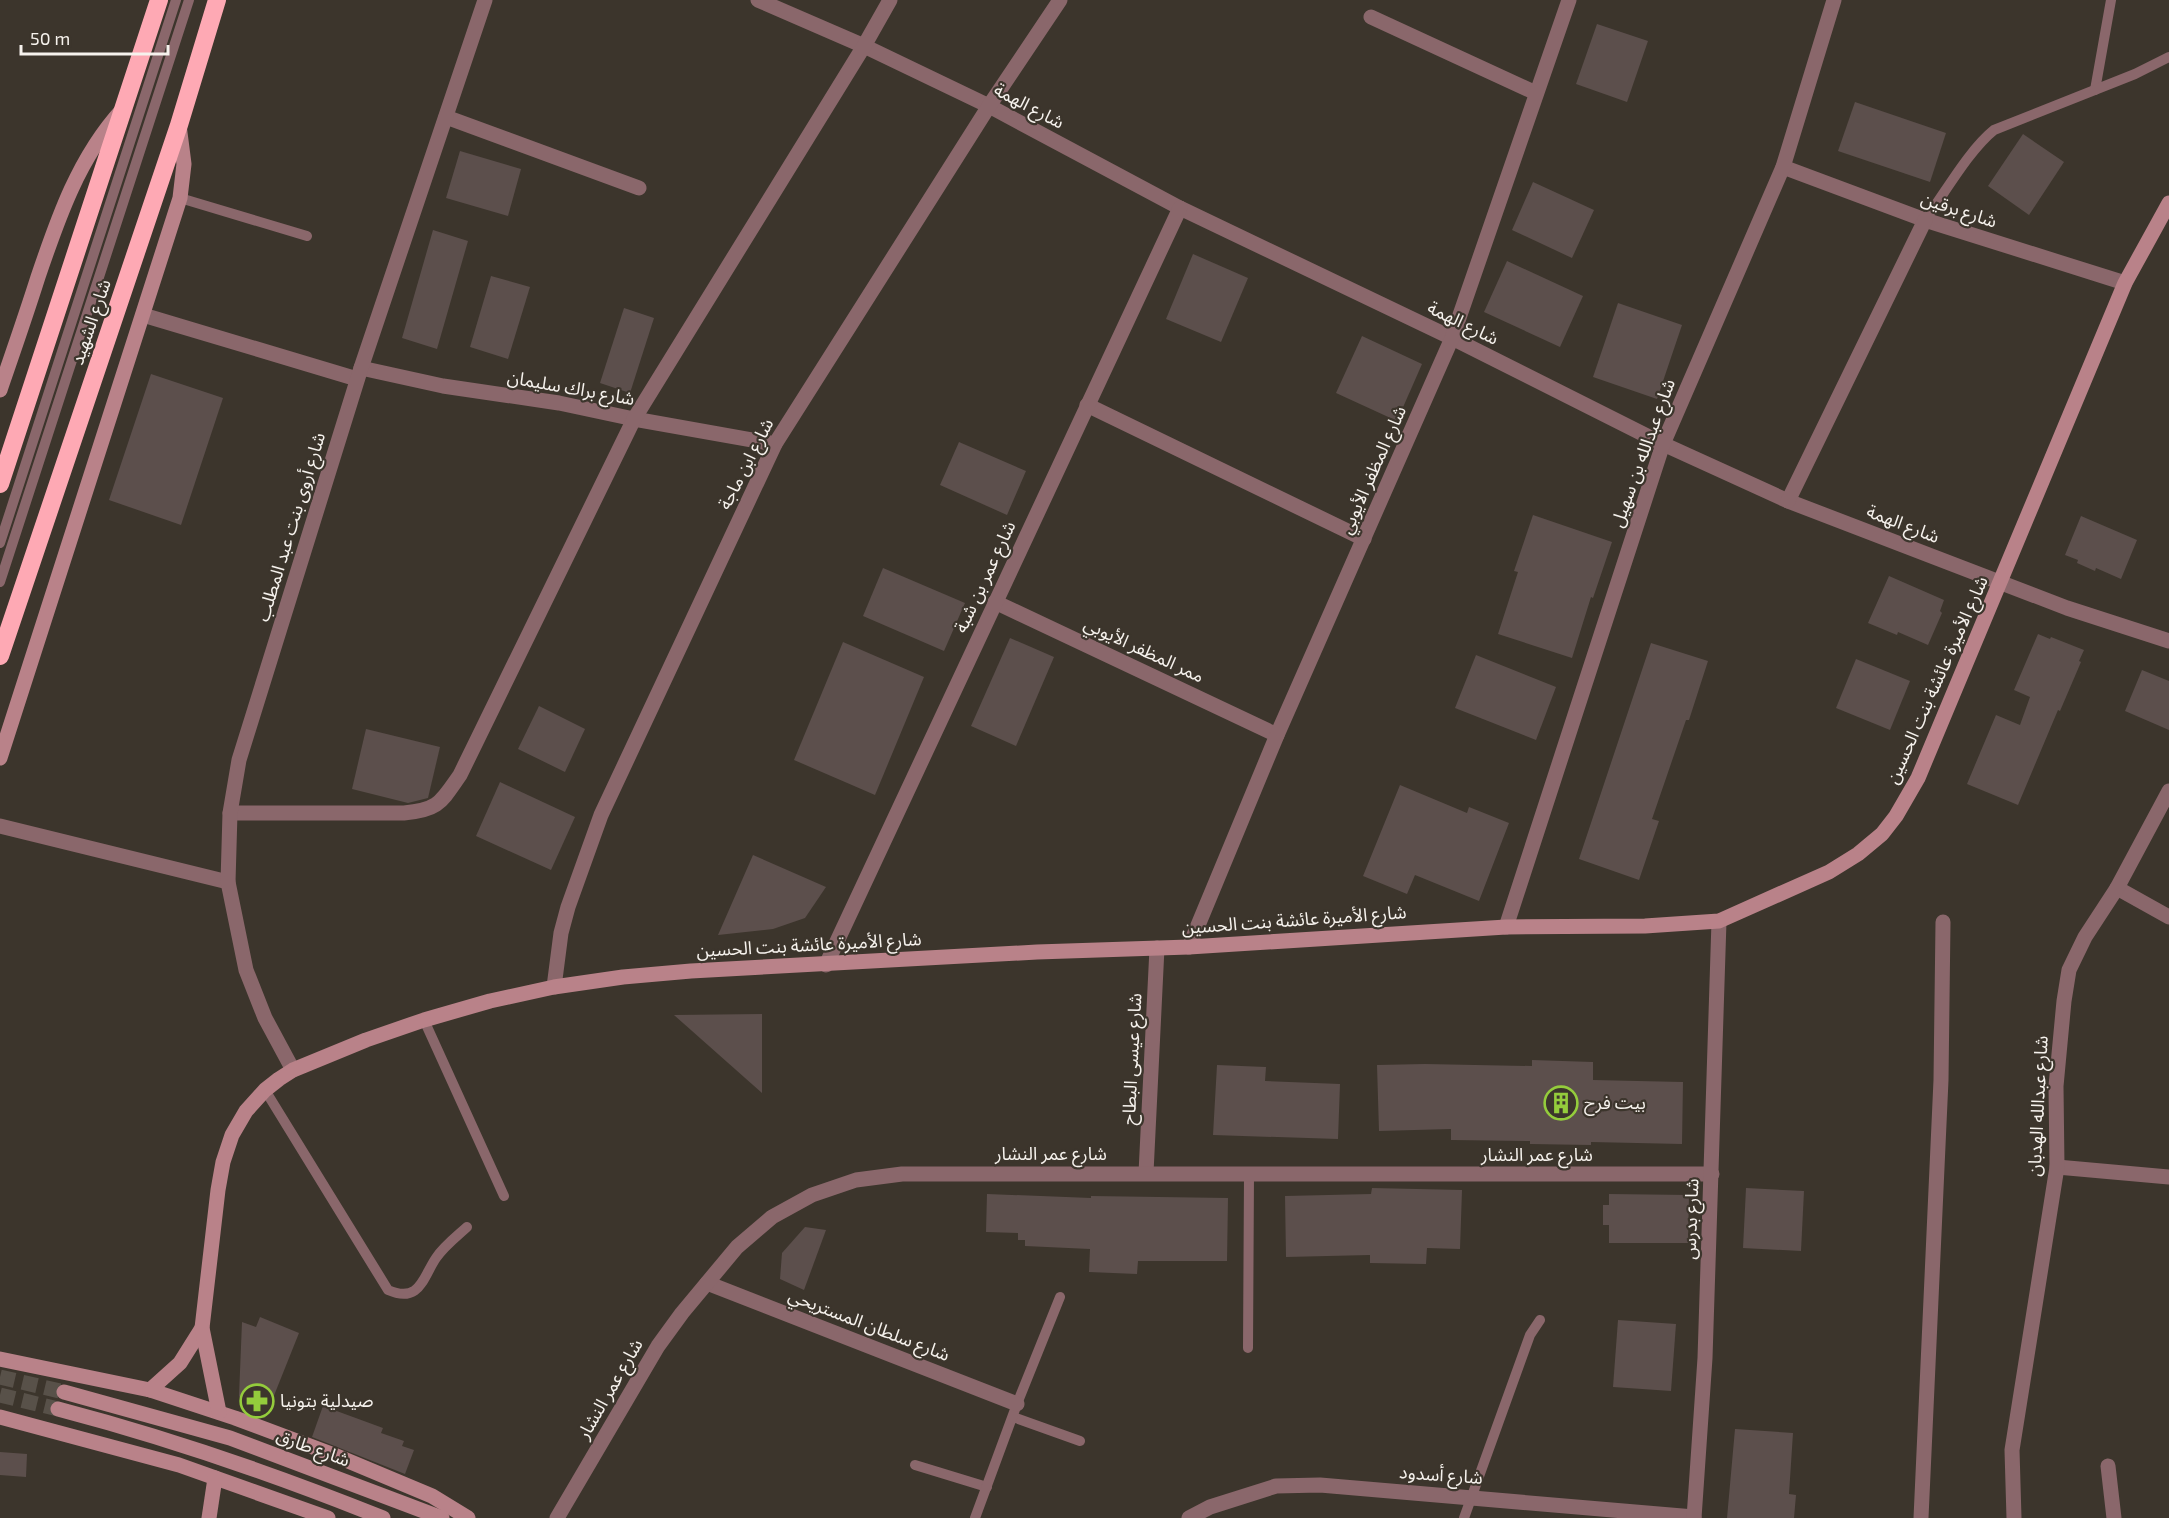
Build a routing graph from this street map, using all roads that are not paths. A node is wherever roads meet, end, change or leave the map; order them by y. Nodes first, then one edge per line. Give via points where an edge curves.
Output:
1 (159, 0) edge
2 (176, 0) edge
3 (189, 0) edge
4 (217, 0) edge
5 (485, 0) edge
6 (758, 0) edge
7 (890, 0) edge
8 (1060, 0) edge
9 (1569, 0) edge
10 (1834, 0) edge
11 (2111, 0) edge
12 (1371, 17) dead end
13 (864, 46) junction
14 (2169, 57) edge
15 (2095, 90) junction
16 (1536, 93) junction
17 (126, 106) junction
18 (989, 106) junction
19 (446, 117) junction
20 (179, 125) junction
21 (1783, 167) junction
22 (639, 188) dead end
23 (180, 198) junction
24 (2169, 203) edge
25 (1180, 208) junction
26 (1925, 220) junction
27 (307, 236) dead end
28 (2125, 282) junction
29 (143, 315) junction
30 (1452, 338) junction
31 (359, 374) junction
32 (0, 390) edge
33 (1087, 405) junction
34 (634, 419) junction
35 (775, 444) junction
36 (1663, 444) junction
37 (0, 484) edge
38 (1788, 501) junction
39 (1364, 539) junction
40 (0, 543) edge
41 (0, 582) edge
42 (2001, 583) junction
43 (995, 602) junction
44 (2169, 641) edge
45 (0, 656) edge
46 (1277, 735) junction
47 (0, 758) edge
48 (2169, 791) edge
49 (230, 813) junction
50 (0, 826) edge
51 (228, 882) junction
52 (2117, 888) junction
53 (2169, 917) edge
54 (1719, 921) junction
55 (1943, 922) dead end
56 (1506, 927) junction
57 (1189, 947) junction
58 (1157, 948) junction
59 (826, 965) junction
60 (554, 987) junction
61 (424, 1020) junction
62 (293, 1070) junction
63 (265, 1090) junction
64 (2057, 1167) junction
65 (1146, 1173) junction
66 (1712, 1174) junction
67 (1249, 1175) junction
68 (2169, 1177) edge
69 (504, 1196) dead end
70 (467, 1227) dead end
71 (707, 1283) junction
72 (1060, 1298) dead end
73 (1540, 1320) dead end
74 (202, 1328) junction
75 (1248, 1348) dead end
76 (0, 1359) edge
77 (150, 1390) junction
78 (64, 1392) tunnel mouth
79 (58, 1409) tunnel mouth
80 (1015, 1410) junction
81 (219, 1413) junction
82 (0, 1417) edge
83 (1080, 1441) dead end
84 (915, 1465) dead end
85 (2108, 1466) dead end
86 (215, 1478) junction
87 (987, 1487) junction
88 (1471, 1497) junction
89 (1694, 1517) edge
90 (209, 1518) edge
91 (328, 1518) edge
92 (383, 1518) edge
93 (442, 1518) edge
94 (468, 1518) edge
95 (557, 1518) edge
96 (975, 1518) edge
97 (1189, 1518) edge
98 (1464, 1518) edge
99 (1921, 1518) edge
100 (2014, 1518) edge
101 (2114, 1518) edge

1 - 17 highway, شارع الشهيد
2 - 40 lane
3 - 41 lane
4 - 20 highway, شارع الشهيد
5 - 19 street, شارع أروى بنت عبد المطلب
6 - 13 street, شارع الهمة
7 - 13 street
8 - 18 street, شارع ابن ماجة
9 - 16 street, شارع المظفر الأيوبي
10 - 21 street, شارع عبدالله بن سهيل
11 - 15 lane
12 - 16 street
13 - 18 street, شارع الهمة
13 - 34 street
14 - 15 lane
15 - 26 lane via 1994,130 1984,138
16 - 30 street, شارع المظفر الأيوبي
17 - 32 street via 105,128 64,205
17 - 37 highway, شارع الشهيد
18 - 25 street, شارع الهمة
18 - 35 street, شارع ابن ماجة
19 - 22 street
19 - 31 street, شارع أروى بنت عبد المطلب
20 - 23 street via 183,164
20 - 45 highway, شارع الشهيد
21 - 26 street, شارع برقين
21 - 36 street, شارع عبدالله بن سهيل
23 - 27 lane
23 - 29 street
24 - 28 street, شارع الأميرة عائشة بنت الحسين
25 - 30 street, شارع الهمة
25 - 33 street, شارع عمر بن شبة
26 - 28 street, شارع برقين
26 - 38 street
28 - 42 street, شارع الأميرة عائشة بنت الحسين
29 - 31 street, شارع براك سليمان
29 - 47 street
30 - 36 street, شارع الهمة
30 - 39 street, شارع المظفر الأيوبي
31 - 34 street, شارع براك سليمان via 559,403
31 - 49 street, شارع أروى بنت عبد المطلب via 239,760
33 - 39 street
33 - 43 street, شارع عمر بن شبة
34 - 35 street, شارع براك سليمان
34 - 49 street via 460,775 443,799 424,811 404,813
35 - 60 street, شارع ابن ماجة via 601,815 567,907
36 - 38 street, شارع الهمة
36 - 56 street, شارع عبدالله بن سهيل
38 - 42 street, شارع الهمة
39 - 46 street, شارع المظفر الأيوبي
42 - 44 street, شارع الهمة
42 - 54 street, شارع الأميرة عائشة بنت الحسين via 1918,778 1882,834 1829,872
43 - 46 street, ممر المظفر الأيوبي
43 - 59 street, شارع عمر بن شبة
46 - 57 street, شارع المظفر الأيوبي
48 - 52 street, شارع عبدالله الهدبان
49 - 51 street, شارع أروى بنت عبد المطلب
50 - 51 street
51 - 62 street, شارع أروى بنت عبد المطلب via 246,970 265,1018
52 - 53 street
52 - 64 street, شارع عبدالله الهدبان via 2069,970 2056,1086
54 - 56 street, شارع الأميرة عائشة بنت الحسين
54 - 66 street, شارع بدرس
55 - 99 street via 1941,1080
56 - 57 street, شارع الأميرة عائشة بنت الحسين
57 - 58 street, شارع الأميرة عائشة بنت الحسين
58 - 59 street, شارع الأميرة عائشة بنت الحسين
58 - 65 street, شارع عيسى البطاح
59 - 60 street, شارع الأميرة عائشة بنت الحسين via 680,972
60 - 61 street, شارع الأميرة عائشة بنت الحسين
61 - 62 street, شارع الأميرة عائشة بنت الحسين
61 - 69 lane
62 - 63 street, شارع الأميرة عائشة بنت الحسين
63 - 70 lane via 388,1290 407,1294 419,1288 443,1249
63 - 74 street, شارع الأميرة عائشة بنت الحسين via 246,1111 223,1162
64 - 68 street
64 - 100 street, شارع عبدالله الهدبان via 2013,1441
65 - 67 street, شارع عمر النشار
65 - 71 street, شارع عمر النشار via 902,1173 856,1180 812,1195 772,1217 737,1247
66 - 67 street, شارع عمر النشار
66 - 89 street, شارع بدرس
67 - 75 lane
71 - 80 street, شارع سلطان المستريحي
71 - 95 street, شارع عمر النشار via 658,1346
72 - 80 lane
73 - 88 lane via 1530,1335
74 - 77 street, شارع الأميرة عائشة بنت الحسين via 180,1363
74 - 81 street, شارع الأميرة عائشة بنت الحسين
76 - 77 street
77 - 81 street
78 - 93 street, شارع طارق via 230,1438
79 - 92 street via 184,1444
80 - 83 lane
80 - 87 lane
81 - 94 street via 432,1496
82 - 86 street
84 - 87 lane
85 - 101 street
86 - 90 street
86 - 91 street
87 - 96 lane
88 - 89 street, شارع أسدود
88 - 97 street, شارع أسدود via 1320,1485 1276,1486 1210,1507
88 - 98 lane

